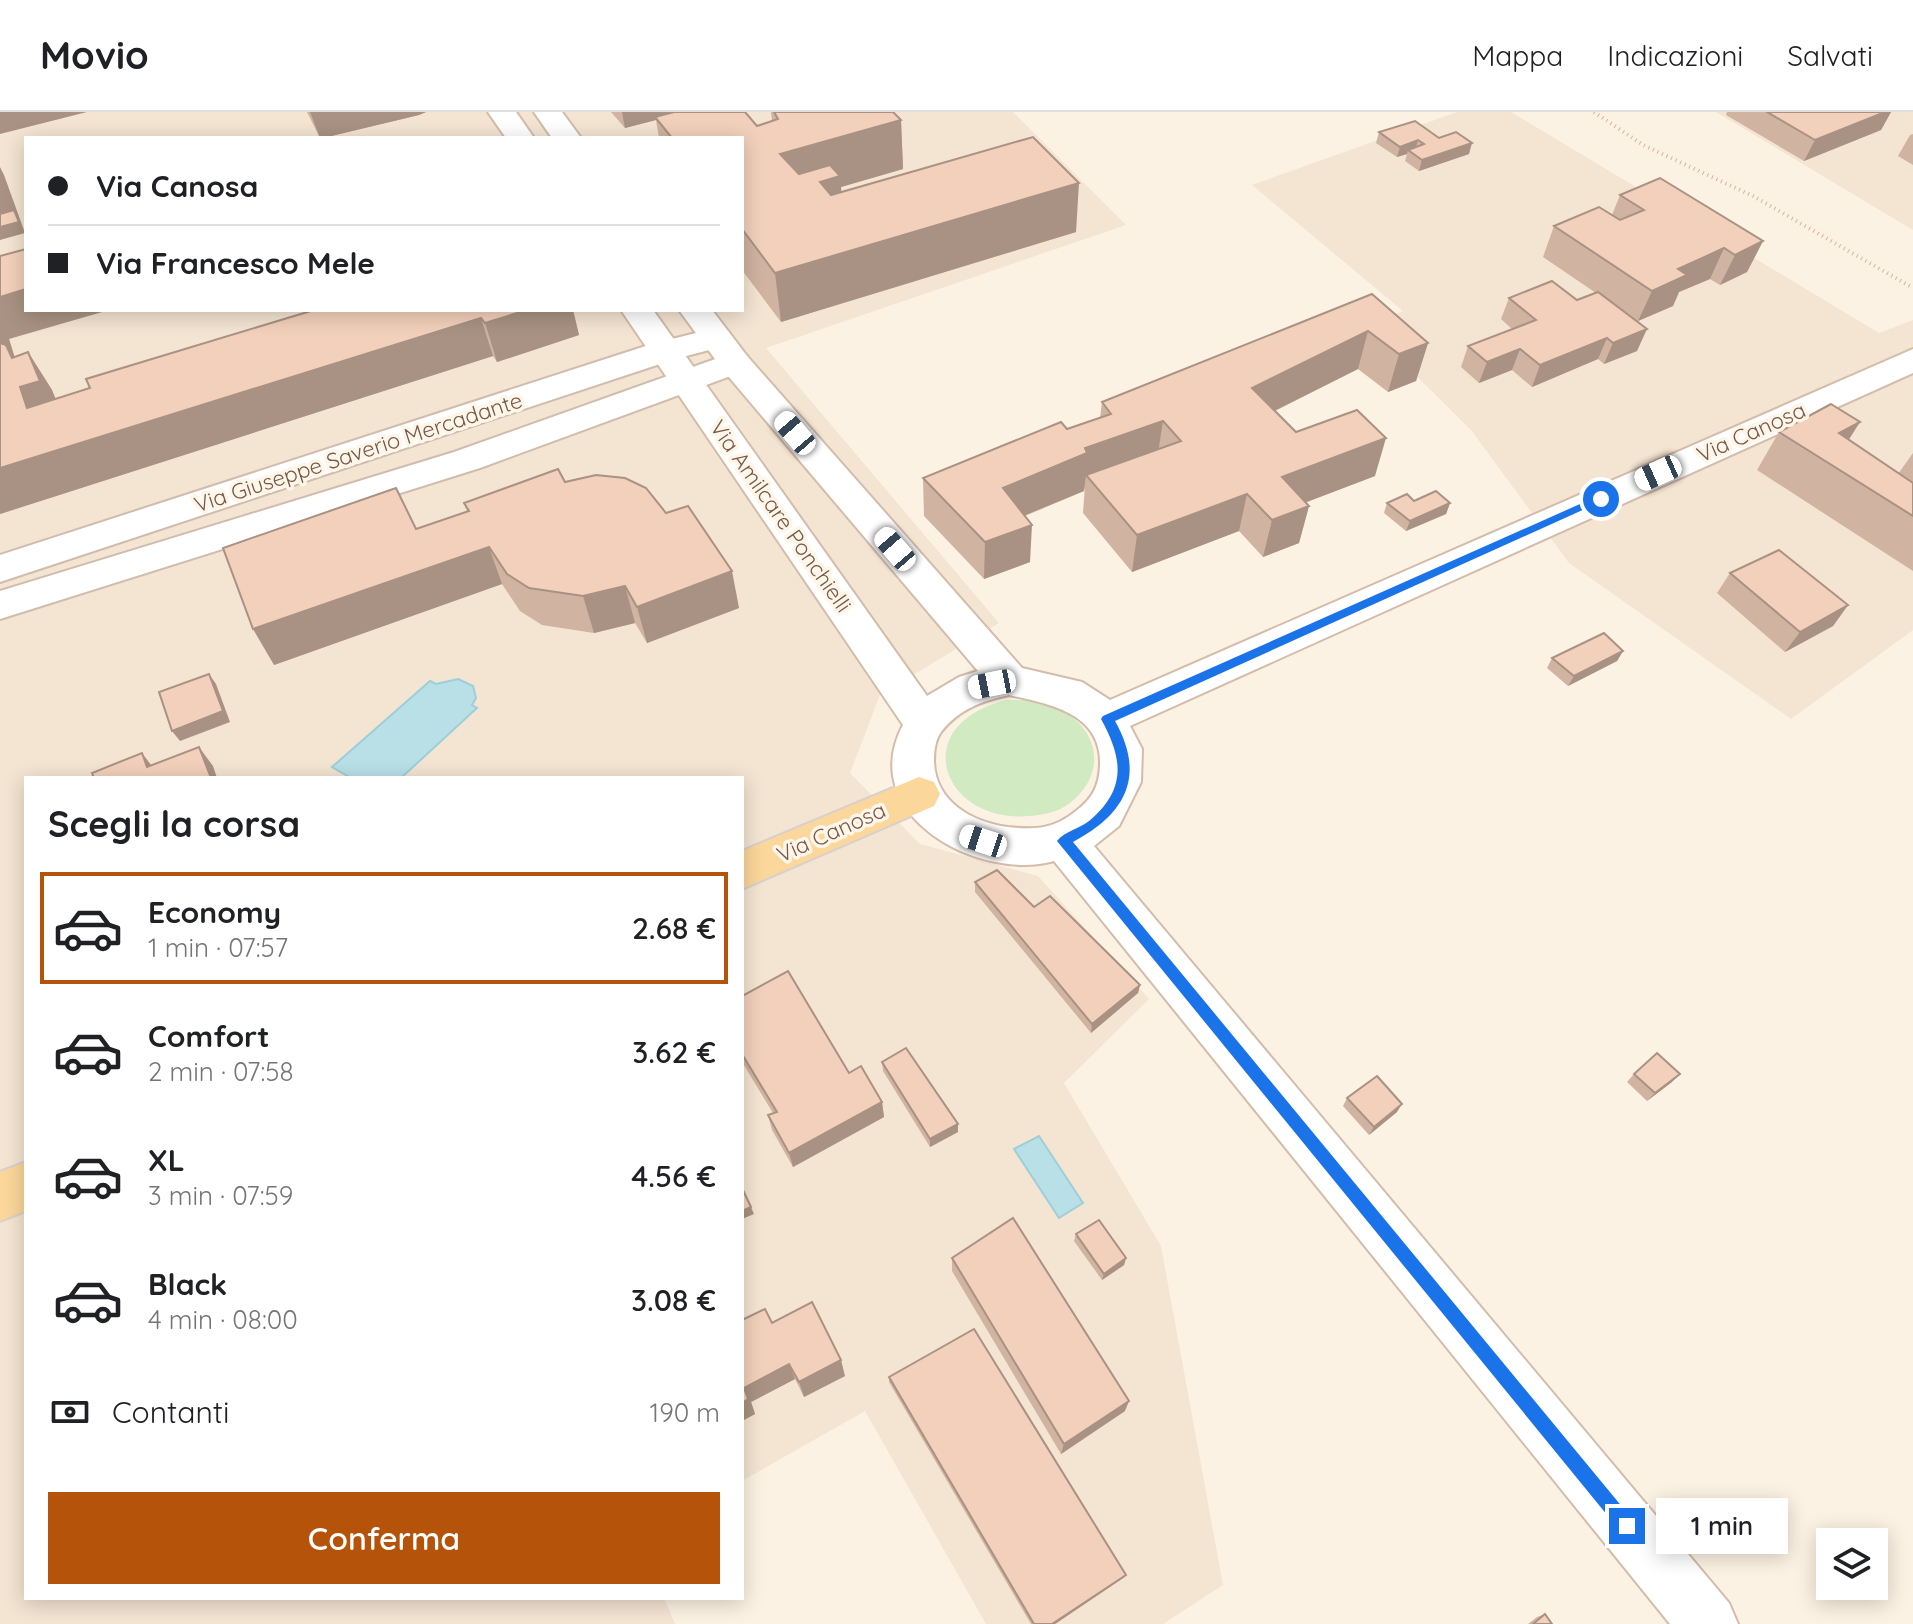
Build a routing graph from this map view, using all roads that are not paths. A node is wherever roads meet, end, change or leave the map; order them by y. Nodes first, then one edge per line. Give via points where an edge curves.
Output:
1 (502, 112) edge
2 (548, 112) edge
3 (519, 136) edge
4 (566, 136) edge
5 (638, 312) edge
6 (715, 337) edge
7 (664, 351) junction
8 (1913, 360) edge
9 (687, 380) junction
10 (0, 569) edge
11 (0, 605) edge
12 (1009, 680) junction
13 (1107, 719) junction
14 (924, 723) junction
15 (919, 794) junction
16 (1064, 841) junction
17 (744, 870) edge
18 (24, 1187) edge
19 (0, 1197) edge
20 (1708, 1624) edge

1 - 3 main road
2 - 4 main road
5 - 7 main road, Via Amilcare Ponchielli
6 - 7 main road, Via Giuseppe Saverio Mercadante
6 - 9 main road, Via Giuseppe Saverio Mercadante
6 - 12 main road
7 - 9 main road, Via Amilcare Ponchielli
7 - 10 main road, Via Giuseppe Saverio Mercadante
8 - 13 main road, Via Canosa
9 - 11 main road, Via Giuseppe Saverio Mercadante via 467,460
9 - 14 main road, Via Amilcare Ponchielli
12 - 13 main road via 1064,690
12 - 14 main road via 946,701
13 - 16 main road via 1122,745 1125,775 1114,802 1092,826
14 - 15 main road via 914,745 912,769
15 - 16 main road via 938,818 966,836 1000,846
15 - 17 main road, Via Canosa
16 - 20 main road
18 - 19 main road

